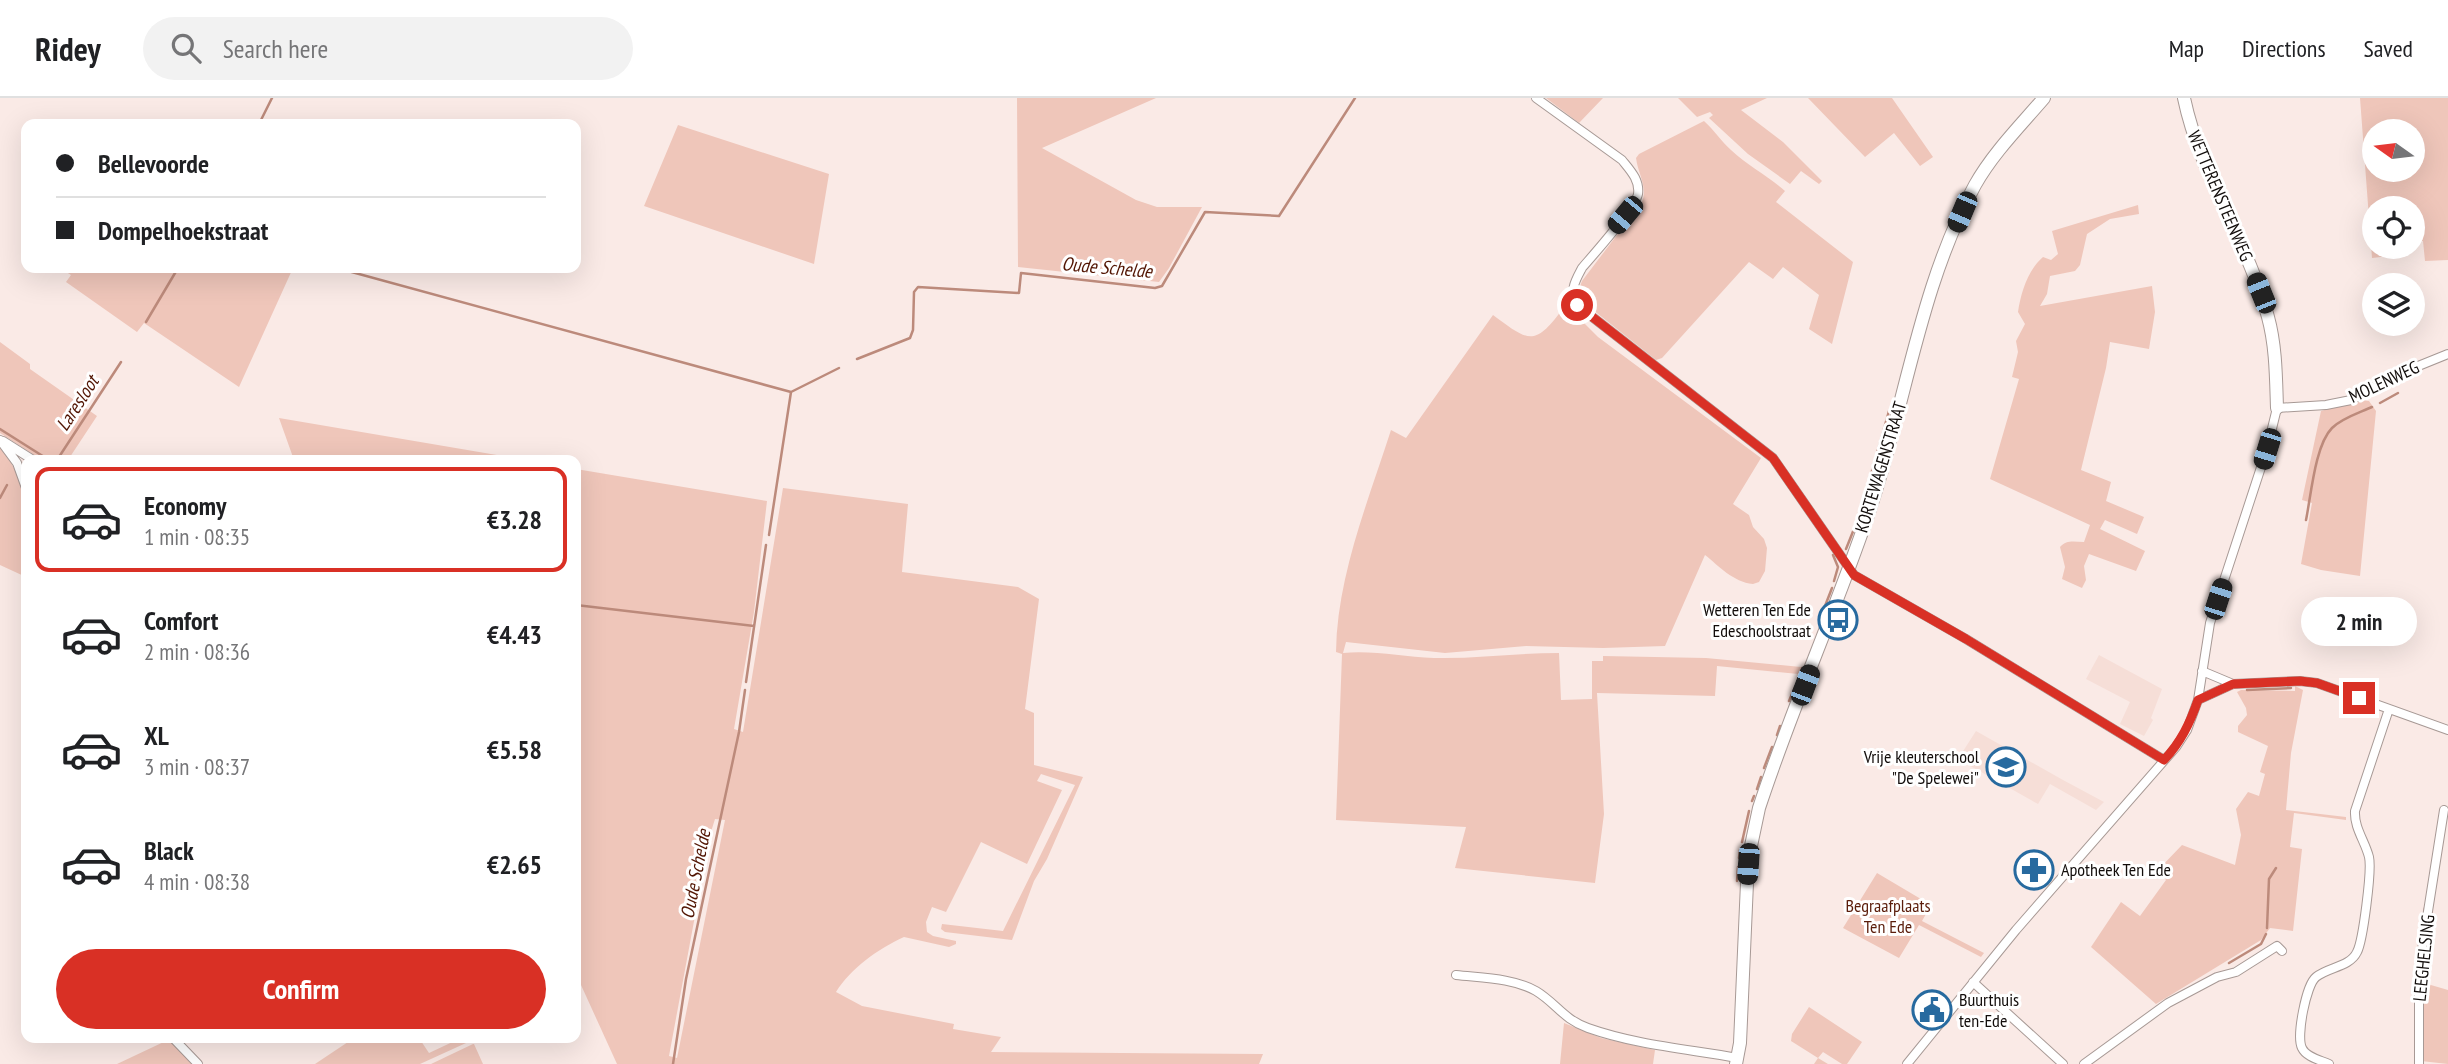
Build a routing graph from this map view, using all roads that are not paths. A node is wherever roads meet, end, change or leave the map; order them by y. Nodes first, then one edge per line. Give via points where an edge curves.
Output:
1 (1536, 98) edge
2 (2044, 98) edge
3 (2184, 98) edge
4 (2448, 354) edge
5 (2277, 408) junction
6 (0, 440) edge
7 (25, 455) edge
8 (21, 474) edge
9 (1849, 568) junction
10 (2202, 671) junction
11 (2233, 684) junction
12 (2198, 700) junction
13 (2389, 709) junction
14 (2448, 730) edge
15 (2164, 760) junction
16 (2444, 810) dead end
17 (2281, 951) dead end
18 (1457, 975) dead end
19 (1973, 982) junction
20 (178, 1043) edge
21 (1737, 1061) edge
22 (198, 1064) edge
23 (1907, 1064) edge
24 (2063, 1064) edge
25 (2084, 1064) edge
26 (2329, 1064) edge
27 (2419, 1064) edge

1 - 9 street via 1622,160 1638,187 1636,202 1582,268 1572,294 1577,305 1768,453
2 - 9 street, KORTEWAGENSTRAAT via 1975,184 1951,238
3 - 5 street, WETTERENSTEENWEG via 2192,133 2268,314
4 - 5 street, MOLENWEG via 2351,400
5 - 10 street, WETTERENSTEENWEG via 2210,623
6 - 7 street
6 - 8 street
9 - 15 street
9 - 21 street, KORTEWAGENSTRAAT via 1753,832
10 - 11 street
10 - 12 street, WETTERENSTEENWEG
11 - 12 street
11 - 13 street via 2317,683
12 - 15 street, WETTERENSTEENWEG via 2187,730
13 - 14 street
13 - 26 street via 2355,811 2370,872 2357,953 2314,978 2307,990 2302,1049
15 - 19 street, WETTERENSTEENWEG
16 - 27 street, LEEGHELSING via 2423,943
17 - 25 street via 2277,946 2236,972 2168,1003
18 - 21 street via 1537,991 1567,1019 1589,1028
19 - 23 street, WETTERENSTEENWEG
19 - 24 street
20 - 22 street

